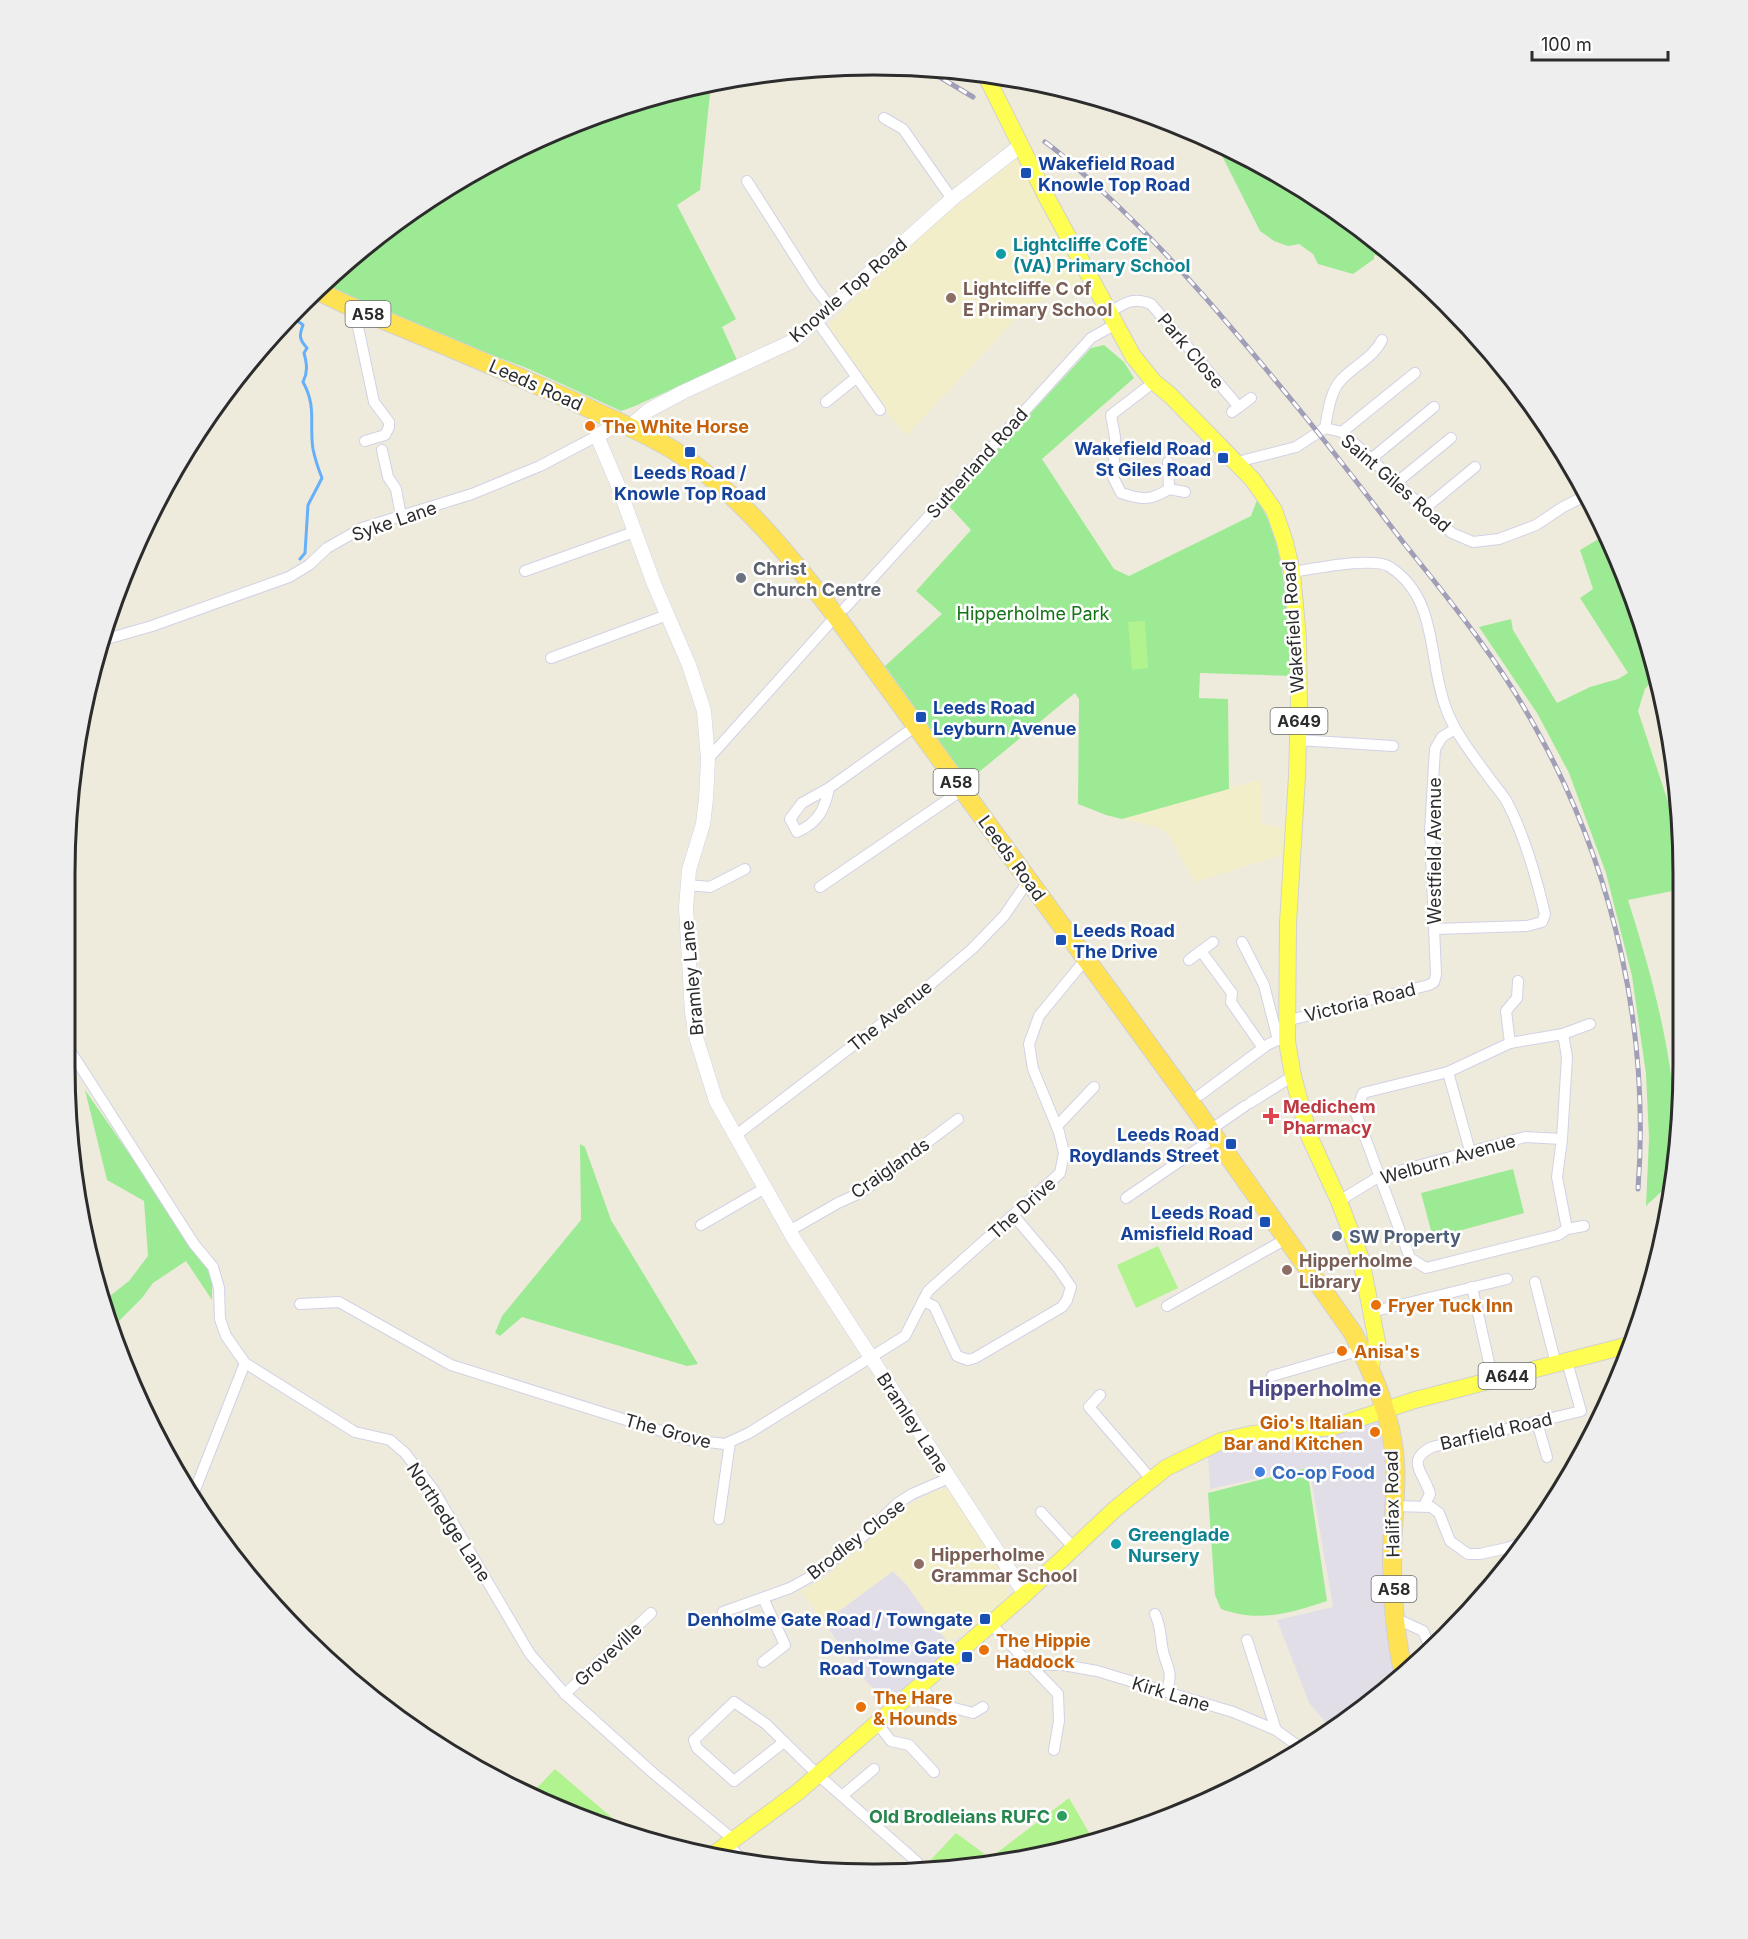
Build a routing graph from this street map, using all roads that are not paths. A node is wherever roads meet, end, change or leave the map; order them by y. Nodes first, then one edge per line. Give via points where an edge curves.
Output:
1 (990, 84) edge
2 (884, 118) dead end
3 (1020, 146) junction
4 (747, 181) dead end
5 (952, 199) junction
6 (325, 294) edge
7 (354, 308) junction
8 (831, 308) junction
9 (1111, 319) junction
10 (817, 321) junction
11 (1382, 340) dead end
12 (1414, 373) dead end
13 (857, 377) junction
14 (1154, 382) junction
15 (1251, 398) dead end
16 (825, 402) dead end
17 (1434, 407) dead end
18 (880, 410) dead end
19 (624, 425) junction
20 (1325, 428) junction
21 (1342, 432) junction
22 (597, 436) junction
23 (1451, 438) dead end
24 (364, 441) dead end
25 (382, 450) dead end
26 (1371, 459) junction
27 (1168, 462) dead end
28 (1237, 462) junction
29 (1475, 467) dead end
30 (1396, 483) junction
31 (1169, 489) junction
32 (1185, 492) dead end
33 (1579, 499) edge
34 (1424, 509) junction
35 (401, 516) junction
36 (634, 532) junction
37 (525, 572) dead end
38 (1292, 572) junction
39 (841, 611) junction
40 (667, 615) junction
41 (111, 638) edge
42 (551, 658) dead end
43 (916, 726) junction
44 (1455, 729) junction
45 (1298, 740) junction
46 (1393, 746) dead end
47 (708, 759) junction
48 (829, 788) dead end
49 (962, 790) junction
50 (745, 869) dead end
51 (1028, 880) junction
52 (687, 885) junction
53 (820, 887) dead end
54 (1435, 929) junction
55 (1213, 942) dead end
56 (1242, 942) dead end
57 (1201, 951) junction
58 (1085, 960) junction
59 (1189, 960) dead end
60 (1518, 981) dead end
61 (1434, 982) joint
62 (1590, 1024) dead end
63 (1283, 1032) junction
64 (1563, 1034) junction
65 (1510, 1043) junction
66 (1263, 1048) junction
67 (75, 1058) edge
68 (1448, 1072) junction
69 (1293, 1076) junction
70 (1094, 1087) dead end
71 (1200, 1095) dead end
72 (958, 1119) dead end
73 (1057, 1126) junction
74 (1212, 1133) junction
75 (735, 1136) junction
76 (1562, 1139) junction
77 (1470, 1151) junction
78 (1380, 1176) junction
79 (765, 1188) junction
80 (1126, 1198) dead end
81 (1339, 1201) junction
82 (1014, 1216) junction
83 (702, 1225) dead end
84 (1584, 1226) dead end
85 (1567, 1229) junction
86 (789, 1231) junction
87 (1286, 1239) junction
88 (1507, 1280) dead end
89 (1535, 1282) dead end
90 (1472, 1287) junction
91 (922, 1301) junction
92 (300, 1304) dead end
93 (1167, 1306) dead end
94 (1371, 1312) junction
95 (1621, 1347) edge
96 (1361, 1350) junction
97 (869, 1357) junction
98 (245, 1363) junction
99 (1562, 1363) junction
100 (1370, 1367) junction
101 (1272, 1376) dead end
102 (1493, 1380) junction
103 (1100, 1395) dead end
104 (1386, 1410) junction
105 (1537, 1422) junction
106 (730, 1442) junction
107 (1547, 1457) dead end
108 (949, 1478) junction
109 (1151, 1479) junction
110 (196, 1487) edge
111 (1395, 1506) junction
112 (1424, 1506) junction
113 (1041, 1512) dead end
114 (719, 1519) dead end
115 (1511, 1546) edge
116 (1073, 1547) junction
117 (1025, 1594) junction
118 (763, 1598) junction
119 (723, 1612) dead end
120 (651, 1613) dead end
121 (1155, 1614) dead end
122 (1395, 1618) junction
123 (991, 1624) junction
124 (1247, 1640) dead end
125 (1428, 1641) edge
126 (763, 1662) dead end
127 (1032, 1665) junction
128 (1402, 1665) edge
129 (920, 1684) junction
130 (1166, 1692) junction
131 (565, 1694) junction
132 (983, 1707) dead end
133 (877, 1723) junction
134 (1276, 1730) junction
135 (784, 1742) junction
136 (1295, 1743) edge
137 (1054, 1750) dead end
138 (874, 1769) dead end
139 (934, 1772) dead end
140 (817, 1774) junction
141 (842, 1796) junction
142 (731, 1842) junction
143 (721, 1849) edge
144 (738, 1852) edge
145 (917, 1862) dead end

1 - 3 main road, Wakefield Road / A649
2 - 5 street via 903,129
3 - 5 street, Knowle Top Road
3 - 9 main road, Wakefield Road / A649
4 - 8 street
5 - 8 street, Knowle Top Road
6 - 7 highway, A58
7 - 19 highway, Leeds Road / A58 via 528,380
7 - 24 street via 374,402 389,422 385,435
8 - 10 street, Knowle Top Road
9 - 14 main road, Wakefield Road / A649
9 - 15 street, Park Close via 1128,302 1140,300 1151,304 1235,410
9 - 39 street, Sutherland Road
10 - 13 street
10 - 19 street, Knowle Top Road via 793,341 675,396
11 - 20 street via 1376,351 1341,380 1332,395
12 - 21 street
13 - 16 street
13 - 18 street
14 - 28 main road, Wakefield Road / A649
14 - 31 street via 1111,416 1115,437 1113,477 1121,493 1136,498 1154,498
17 - 26 street
19 - 22 street, Syke Lane
19 - 39 highway, Leeds Road / A58 via 678,453 721,488
20 - 21 street, Saint Giles Road
20 - 28 street, Saint Giles Road via 1296,447
21 - 26 street, Saint Giles Road
22 - 35 street, Syke Lane via 472,495
22 - 36 street, Bramley Lane
23 - 30 street
25 - 35 street
26 - 30 street, Saint Giles Road
27 - 31 street
28 - 38 main road, Wakefield Road / A649 via 1274,510
29 - 34 street
30 - 34 street, Saint Giles Road
31 - 32 street
33 - 34 street, Saint Giles Road via 1536,525 1499,539 1473,542 1452,533
35 - 41 street, Syke Lane via 362,528 289,577
36 - 37 street
36 - 40 street, Bramley Lane
38 - 44 street via 1373,561 1389,566 1409,583 1427,615 1434,666
38 - 45 main road, Wakefield Road / A649 via 1299,665
39 - 43 highway, Leeds Road / A58
39 - 47 street, Sutherland Road
40 - 42 street
40 - 47 street, Bramley Lane via 704,711
43 - 48 street
43 - 49 highway, Leeds Road / A58
44 - 54 street, Westfield Avenue via 1442,737 1435,749 1430,823
44 - 54 street via 1506,801 1527,851 1545,919 1527,926
45 - 46 street
45 - 63 main road, Wakefield Road / A649
47 - 52 street, Bramley Lane via 703,824
49 - 51 highway, Leeds Road / A58
49 - 53 street
50 - 52 street via 710,887
51 - 58 highway, Leeds Road / A58
51 - 75 street, The Avenue via 1004,916 972,949 911,1001
52 - 75 street, Bramley Lane via 696,1038 716,1101
54 - 61 street, Westfield Avenue
55 - 57 street
56 - 63 street
57 - 59 street
57 - 66 street via 1232,993 1231,1002
58 - 73 street, The Drive via 1039,1016 1029,1044 1033,1069
58 - 74 highway, Leeds Road / A58
60 - 65 street via 1517,998 1506,1011
61 - 63 street, Victoria Road
62 - 64 street
63 - 66 street, Victoria Road
63 - 69 main road, Wakefield Road / A649
64 - 65 street
64 - 76 street via 1567,1057
65 - 68 street
66 - 71 street, Victoria Road
67 - 98 street, Northedge Lane via 194,1244 213,1267 219,1288 220,1319 226,1336
68 - 77 street
68 - 78 street via 1363,1093 1356,1113
69 - 74 street via 1247,1104
69 - 81 main road, Wakefield Road / A649 via 1309,1136
70 - 73 street
72 - 86 street, Craiglands via 862,1192
73 - 82 street, The Drive via 1064,1153 1060,1173
74 - 80 street
74 - 87 highway, Leeds Road / A58
75 - 79 street, Bramley Lane
76 - 77 street, Welburn Avenue via 1524,1137
76 - 85 street via 1557,1177
77 - 78 street, Welburn Avenue
78 - 81 street, Welburn Avenue
78 - 85 street via 1410,1258 1426,1268 1558,1235
79 - 83 street
79 - 86 street, Bramley Lane
81 - 94 main road, Wakefield Road / A649 via 1361,1259
82 - 91 street, The Drive via 928,1291
82 - 91 street via 1071,1287 1062,1307 968,1360 957,1356 934,1306
84 - 85 street
86 - 97 street, Bramley Lane
87 - 93 street
87 - 96 highway, Leeds Road / A58
88 - 90 street
89 - 99 street
90 - 94 street
90 - 102 street
91 - 97 street, The Drive via 905,1336
92 - 106 street, The Grove via 339,1302 451,1365 690,1440
94 - 100 main road, Wakefield Road / A649 via 1377,1342
95 - 99 main road, A644
96 - 100 highway, Leeds Road / A58
96 - 101 street
97 - 106 street, The Grove
97 - 108 street, Bramley Lane
98 - 110 street
98 - 131 street, Northedge Lane via 355,1432 390,1440 405,1454 433,1490 530,1654
99 - 102 main road, A644
99 - 105 street, Barfield Road via 1581,1411
100 - 104 highway, Leeds Road / A58
102 - 104 main road, A644
103 - 109 street via 1089,1407
104 - 109 main road, A644 via 1333,1427 1221,1441
104 - 111 highway, Halifax Road / A58 via 1395,1461
105 - 107 street
105 - 112 street, Barfield Road via 1421,1452 1417,1462 1419,1473 1430,1494
106 - 114 street
108 - 117 street, Bramley Lane
108 - 118 street, Brodley Close via 898,1503 861,1539 817,1573
109 - 116 main road, A644
111 - 112 street
111 - 122 highway, Halifax Road / A58
112 - 115 street via 1439,1513 1450,1540 1468,1554
113 - 116 street
116 - 117 main road, A644
117 - 123 main road, A644
118 - 119 street, Brodley Close
118 - 126 street via 785,1646
120 - 131 street, Groveville
121 - 130 street via 1171,1670
122 - 125 street via 1423,1631
122 - 128 highway, Halifax Road / A58
123 - 127 street
123 - 129 main road, A644
124 - 134 street
127 - 130 street, Kirk Lane via 1097,1671
127 - 137 street via 1058,1694
129 - 132 street via 935,1703 973,1713
129 - 133 main road, A644
130 - 134 street, Kirk Lane
131 - 142 street, Northedge Lane
133 - 139 street via 891,1741 909,1745
133 - 140 main road, A644
134 - 136 street, Kirk Lane
135 - 135 street via 734,1781 697,1748 694,1740 734,1701
135 - 140 street
138 - 141 street
140 - 141 street
140 - 142 main road, A644
141 - 145 street
142 - 143 main road, A644
142 - 144 street, Northedge Lane

